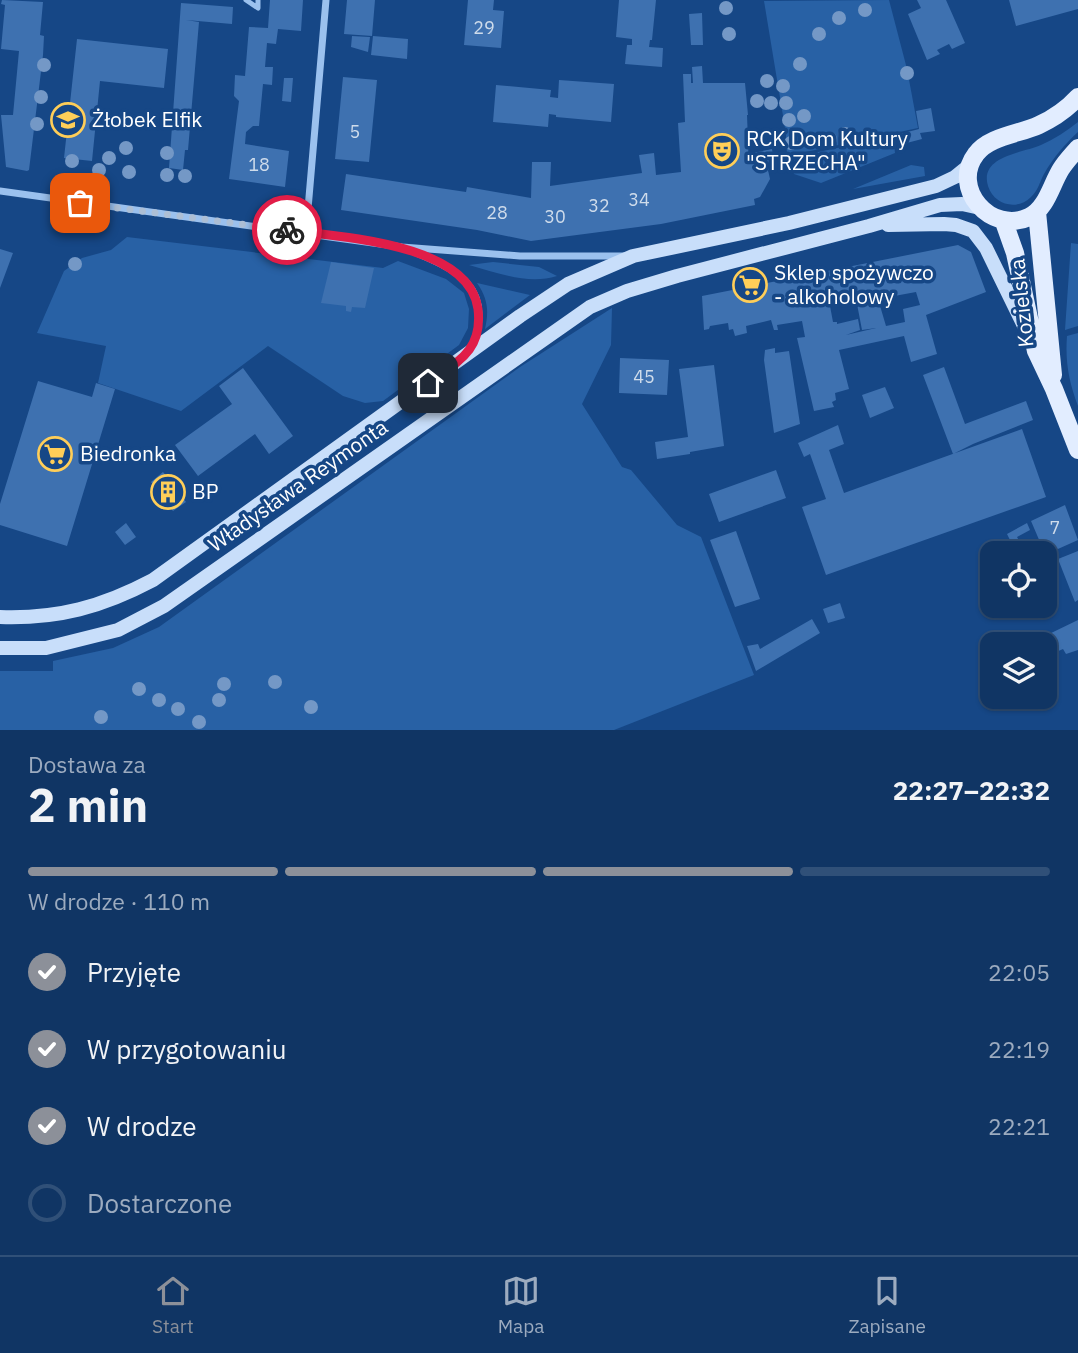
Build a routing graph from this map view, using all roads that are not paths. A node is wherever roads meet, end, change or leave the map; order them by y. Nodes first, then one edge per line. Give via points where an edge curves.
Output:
1 (246, 0) edge
2 (258, 0) edge
3 (326, 0) edge
4 (1078, 97) edge
5 (1078, 148) edge
6 (971, 164) junction
7 (0, 191) edge
8 (980, 208) junction
9 (1037, 212) junction
10 (1004, 222) junction
11 (869, 226) junction
12 (306, 232) junction
13 (402, 247) junction
14 (633, 256) junction
15 (1036, 351) junction
16 (468, 354) junction
17 (1054, 389) junction
18 (1078, 450) edge
19 (0, 617) edge
20 (0, 648) edge

1 - 2 lane via 258,8
3 - 12 street
4 - 6 main road via 1040,125 985,146
5 - 9 main road
6 - 8 main road via 969,184
6 - 14 main road, Władysława Reymonta via 936,186
7 - 12 street
8 - 10 main road
8 - 11 main road via 940,205
9 - 10 main road
9 - 17 main road, Kozielska
10 - 15 main road, Kozielska
11 - 15 main road via 944,224 973,231 986,248
11 - 20 main road, Władysława Reymonta via 677,276 590,307 163,606 118,630 46,648
12 - 13 street
13 - 14 street via 520,256
13 - 16 street via 447,266 471,288 478,314
14 - 16 main road, Władysława Reymonta via 561,288
15 - 17 main road, Kozielska
16 - 19 main road, Władysława Reymonta via 153,580 90,608 46,616
17 - 18 main road, Kozielska

